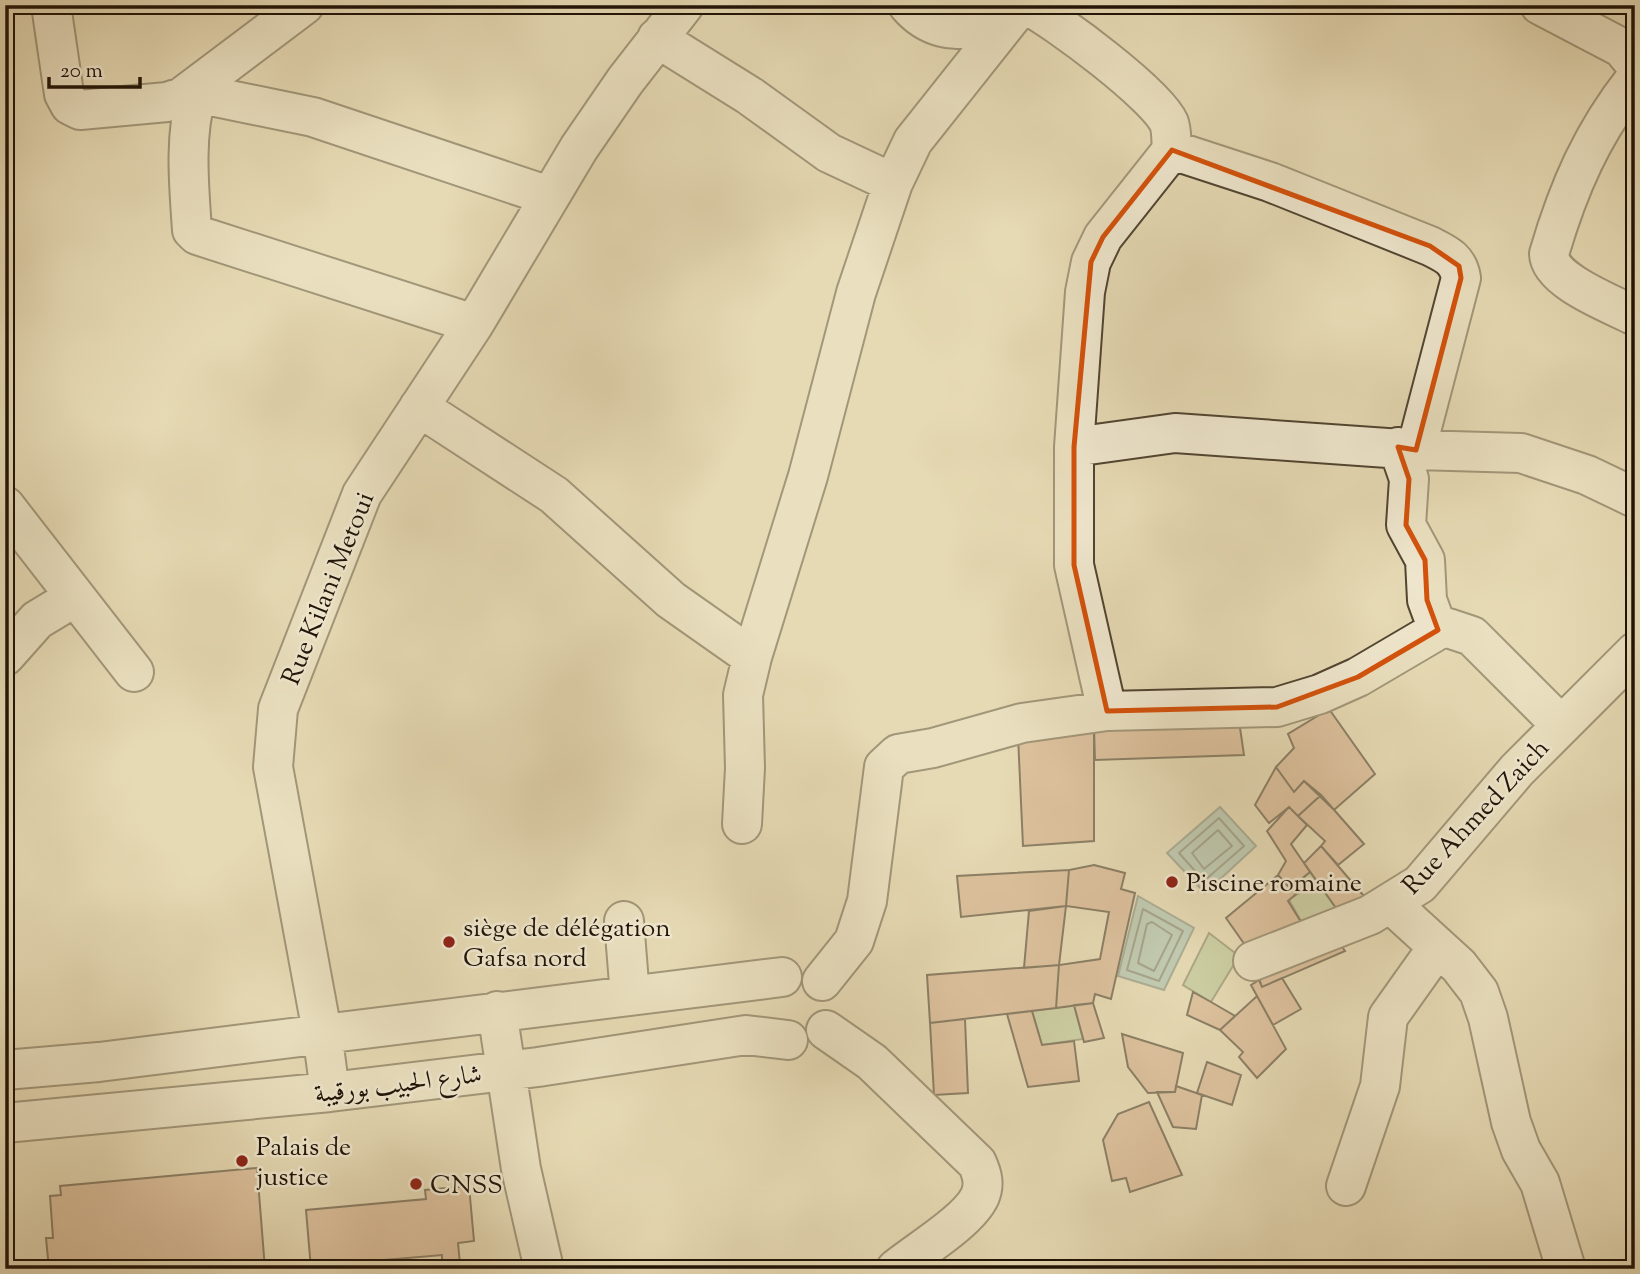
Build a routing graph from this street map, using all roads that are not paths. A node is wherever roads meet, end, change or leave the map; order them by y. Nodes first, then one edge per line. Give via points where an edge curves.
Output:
1 (51, 5) edge
2 (304, 5) edge
3 (684, 5) edge
4 (908, 5) edge
5 (1005, 5) edge
6 (1021, 5) edge
7 (1027, 5) edge
8 (1540, 5) edge
9 (657, 38) junction
10 (1631, 56) edge
11 (194, 93) junction
12 (1172, 150) junction
13 (893, 183) junction
14 (549, 195) junction
15 (1635, 316) edge
16 (474, 324) junction
17 (419, 407) junction
18 (1074, 447) junction
19 (1407, 449) junction
20 (1635, 498) edge
21 (5, 506) edge
22 (75, 597) junction
23 (1438, 630) junction
24 (1635, 652) edge
25 (5, 656) edge
26 (752, 657) junction
27 (134, 672) dead end
28 (1107, 711) junction
29 (1560, 724) junction
30 (742, 824) dead end
31 (1391, 904) junction
32 (624, 921) dead end
33 (1437, 948) junction
34 (1253, 961) dead end
35 (782, 977) junction
36 (822, 981) junction
37 (630, 996) junction
38 (497, 1011) junction
39 (826, 1030) junction
40 (323, 1032) junction
41 (789, 1040) junction
42 (5, 1070) edge
43 (505, 1071) junction
44 (330, 1092) junction
45 (5, 1124) edge
46 (1346, 1186) dead end
47 (544, 1269) edge
48 (896, 1269) edge
49 (1566, 1269) edge

1 - 11 street via 64,94 70,106 80,110 167,102
2 - 11 street via 228,61
3 - 9 street, Rue Kilani Metoui
4 - 5 street via 934,25 961,29
6 - 13 street via 913,141
7 - 12 street via 1106,61 1149,99 1169,123
8 - 10 street
9 - 13 street via 829,153
9 - 14 street, Rue Kilani Metoui
10 - 15 street via 1616,103 1583,157 1549,254 1551,267 1564,279
11 - 14 street via 313,117
11 - 16 street via 189,156 192,230 197,236
12 - 18 street via 1103,237 1091,262
12 - 19 street via 1430,246 1459,265 1461,278
13 - 26 street via 856,293 808,476
14 - 16 street, Rue Kilani Metoui
16 - 17 street, Rue Kilani Metoui
17 - 26 street via 554,495 671,600
17 - 40 street, Rue Kilani Metoui via 362,494 278,709 274,767
18 - 19 street via 1175,433
18 - 28 street via 1074,565
19 - 20 street via 1521,453 1587,475
19 - 23 street via 1406,525 1425,560 1427,600
21 - 22 street
22 - 25 street via 37,620
22 - 27 street
23 - 28 street via 1358,677 1277,707
23 - 29 street via 1448,628 1472,636
24 - 29 street, Rue Ahmed Zaich
26 - 30 street via 743,695
28 - 36 street via 1022,723 898,754 884,766 867,901 853,941
29 - 31 street, Rue Ahmed Zaich via 1420,884
31 - 33 street
31 - 34 street, Rue Ahmed Zaich
32 - 37 street
33 - 46 street via 1388,1017 1380,1086
33 - 49 street via 1479,992 1511,1122 1540,1183
35 - 36 street via 803,973
35 - 37 street
35 - 41 street via 764,1005 771,1027
36 - 39 street via 833,999
37 - 38 street
38 - 40 street
38 - 43 street
39 - 41 street via 809,1041
39 - 48 street via 872,1062 977,1163 981,1173 980,1196 966,1214
40 - 42 street
40 - 44 street, Rue Kilani Metoui
41 - 43 street, شارع الحبيب بورقيبة via 746,1035
43 - 44 street, شارع الحبيب بورقيبة
43 - 47 street
44 - 45 street, شارع الحبيب بورقيبة

